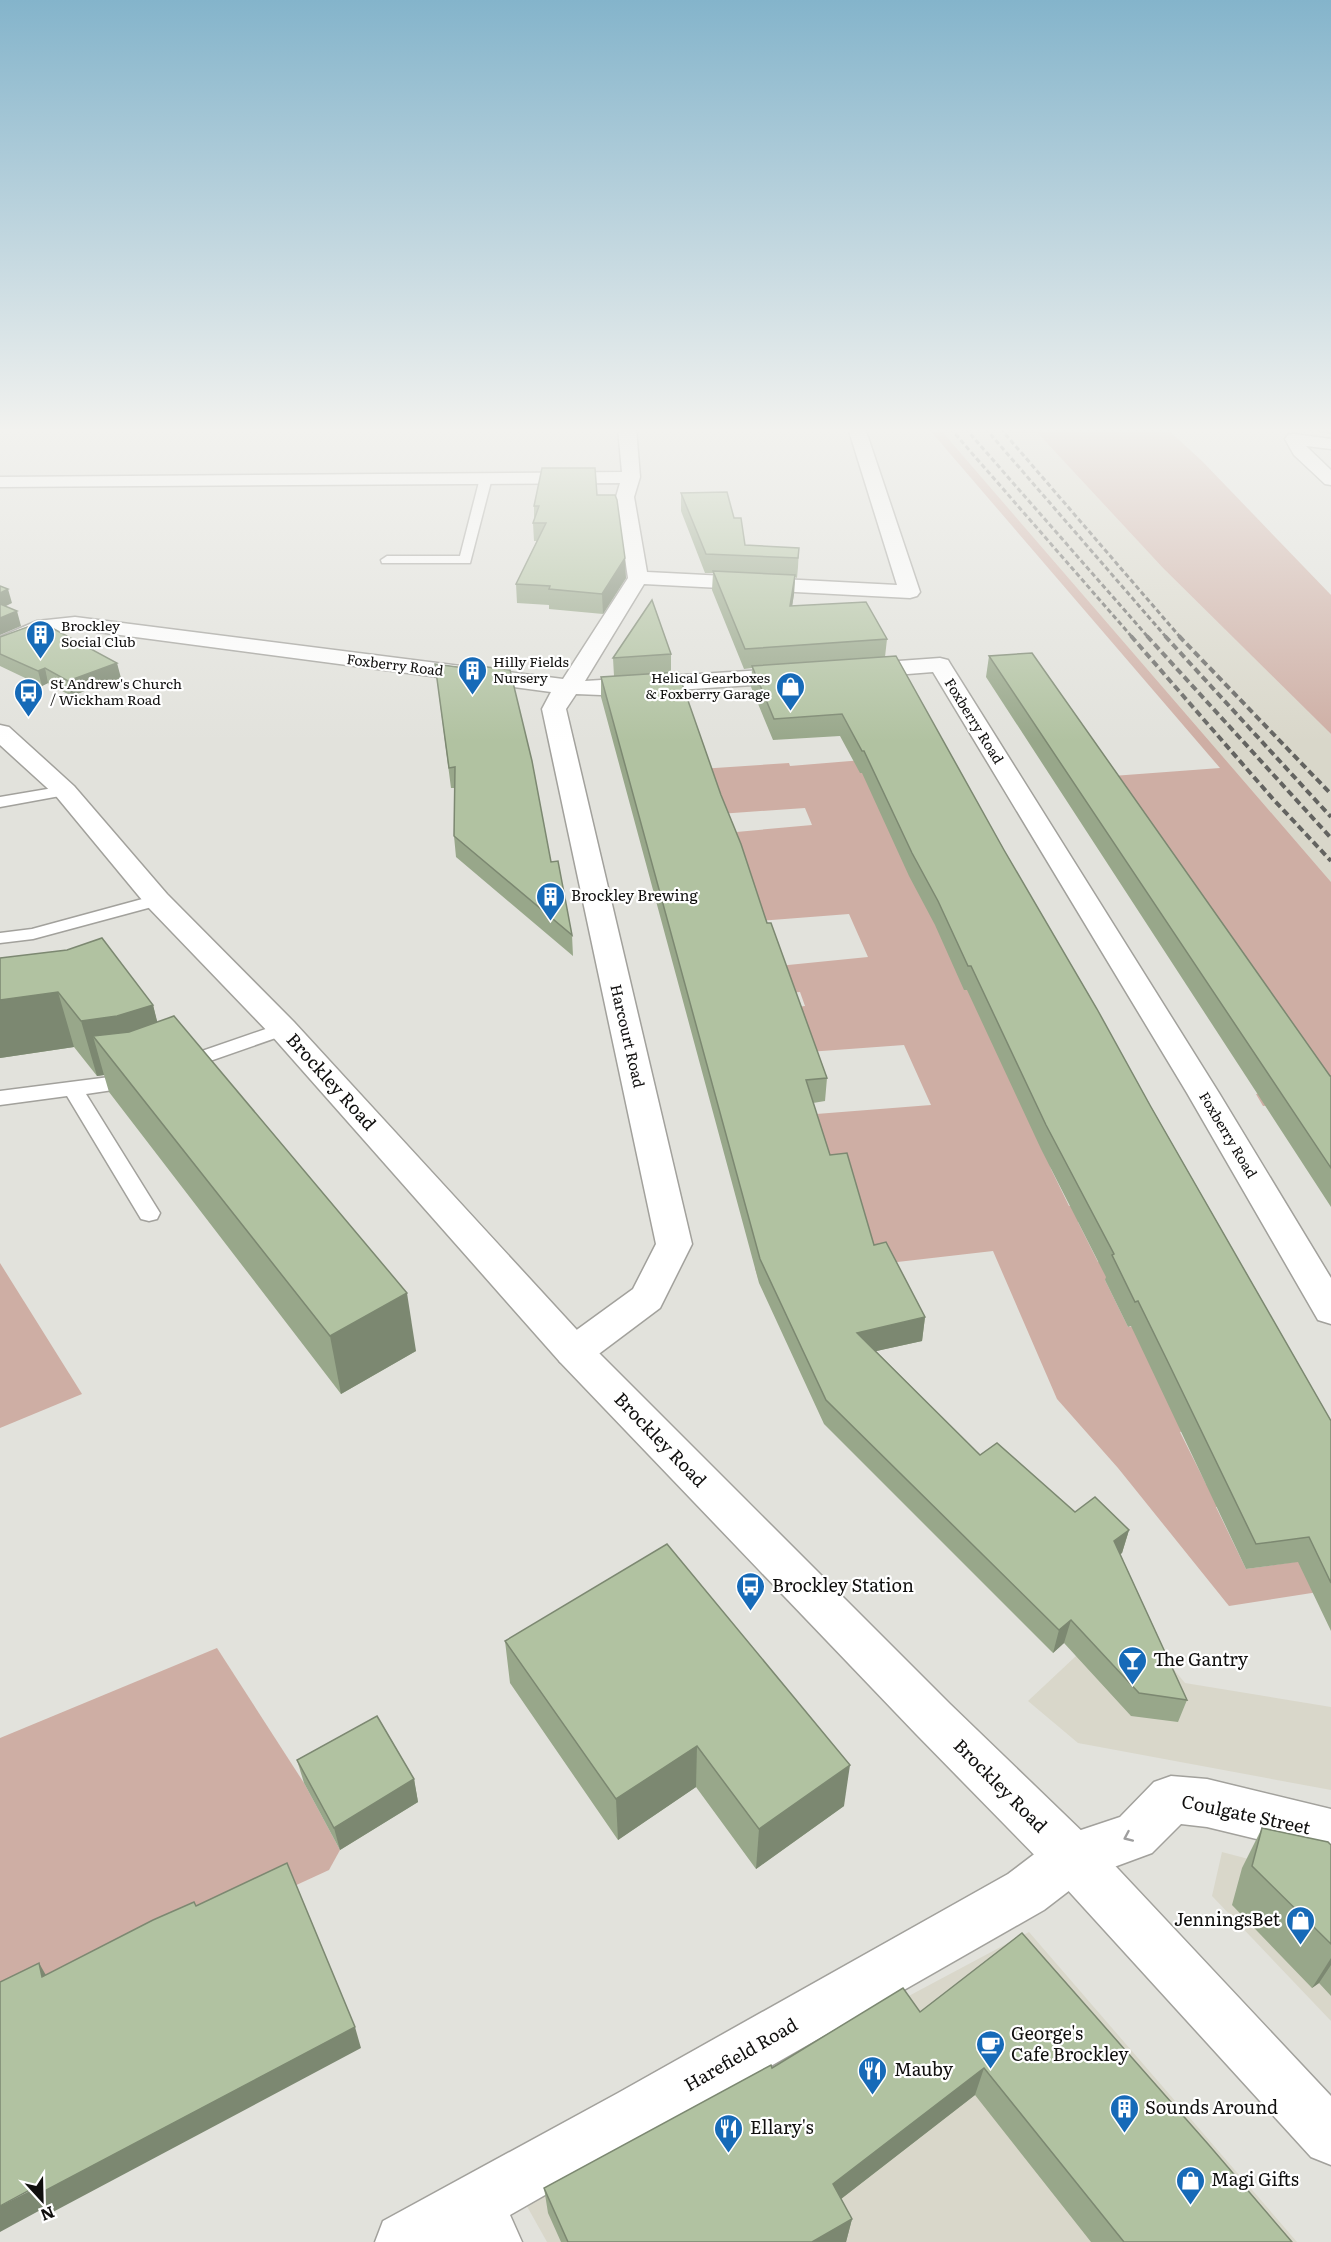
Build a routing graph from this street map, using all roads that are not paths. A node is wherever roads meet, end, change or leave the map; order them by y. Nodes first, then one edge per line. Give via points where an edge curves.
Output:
1 (472, 533) edge
2 (631, 533) edge
3 (890, 533) edge
4 (387, 560) dead end
5 (638, 578) junction
6 (0, 645) edge
7 (570, 687) junction
8 (0, 732) edge
9 (65, 791) junction
10 (0, 802) edge
11 (157, 900) junction
12 (0, 938) edge
13 (283, 1029) junction
14 (73, 1089) junction
15 (0, 1098) edge
16 (149, 1214) dead end
17 (1331, 1310) edge
18 (574, 1352) junction
19 (1331, 1833) edge
20 (1072, 1857) junction
21 (1331, 2137) edge
22 (482, 2223) edge
23 (404, 2242) edge

1 - 4 lane via 465,560
2 - 5 street
3 - 5 street via 910,592
5 - 7 street, Harcourt Road
6 - 7 street, Foxberry Road via 45,626 75,623
7 - 17 street, Foxberry Road via 940,665 1203,1093
7 - 18 street, Harcourt Road via 554,709 674,1244 646,1298
8 - 9 street, Brockley Road
9 - 10 lane
9 - 11 street, Brockley Road
11 - 12 lane via 33,934
11 - 13 street, Brockley Road
13 - 14 lane via 136,1080
13 - 18 street, Brockley Road
14 - 15 lane
14 - 16 lane
18 - 20 street, Brockley Road
19 -> 20 street, Coulgate Street via 1207,1803 1171,1799 1135,1836
20 - 21 street, Brockley Road
20 - 22 street, Harefield Road via 1026,1892 638,2114
22 - 23 street, Harefield Road

